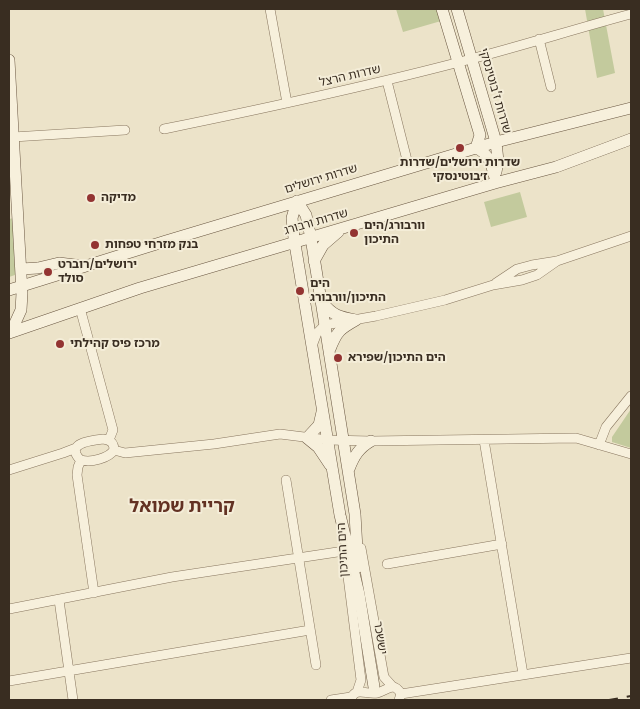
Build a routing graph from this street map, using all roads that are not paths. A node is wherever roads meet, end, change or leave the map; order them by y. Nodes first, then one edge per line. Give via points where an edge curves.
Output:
1 (270, 9) edge
2 (442, 9) edge
3 (457, 9) edge
4 (631, 14) edge
5 (539, 39) junction
6 (471, 59) junction
7 (9, 60) edge
8 (458, 62) junction
9 (387, 80) junction
10 (551, 87) dead end
11 (288, 103) junction
12 (631, 108) edge
13 (164, 128) dead end
14 (492, 128) junction
15 (125, 130) dead end
16 (13, 137) junction
17 (510, 139) junction
18 (631, 139) edge
19 (496, 142) junction
20 (476, 148) junction
21 (410, 168) junction
22 (495, 181) junction
23 (296, 201) junction
24 (13, 215) edge
25 (346, 227) junction
26 (631, 236) edge
27 (311, 238) junction
28 (295, 242) junction
29 (273, 248) junction
30 (314, 261) junction
31 (557, 261) junction
32 (532, 265) junction
33 (85, 266) junction
34 (299, 268) junction
35 (20, 269) junction
36 (517, 269) junction
37 (537, 274) junction
38 (522, 280) junction
39 (493, 285) junction
40 (22, 287) junction
41 (9, 290) edge
42 (321, 301) junction
43 (80, 308) junction
44 (356, 320) junction
45 (325, 325) junction
46 (10, 332) edge
47 (312, 346) junction
48 (329, 351) junction
49 (631, 396) edge
50 (322, 406) junction
51 (307, 438) junction
52 (109, 440) junction
53 (328, 440) junction
54 (344, 440) junction
55 (484, 440) junction
56 (371, 441) junction
57 (599, 444) junction
58 (76, 448) junction
59 (114, 450) junction
60 (631, 454) edge
61 (81, 460) junction
62 (9, 470) edge
63 (349, 471) junction
64 (334, 476) junction
65 (286, 480) dead end
66 (355, 514) junction
67 (340, 515) junction
68 (502, 544) junction
69 (344, 551) junction
70 (299, 558) junction
71 (388, 564) dead end
72 (94, 593) junction
73 (359, 594) junction
74 (59, 600) junction
75 (9, 609) edge
76 (310, 630) junction
77 (631, 658) edge
78 (316, 665) dead end
79 (69, 672) junction
80 (523, 674) junction
81 (9, 681) edge
82 (374, 686) dead end
83 (393, 687) junction
84 (353, 696) edge
85 (400, 697) edge
86 (73, 700) edge
87 (331, 700) edge

1 - 11 street
2 - 8 street
3 - 6 street, שדרות ז'בוטינסקי
4 - 5 street, שדרות הרצל
5 - 6 street, שדרות הרצל
5 - 10 street
6 - 8 street, שדרות הרצל
6 - 14 street, שדרות ז'בוטינסקי
7 - 16 street
8 - 9 street, שדרות הרצל
8 - 20 street via 480,135
9 - 11 street, שדרות הרצל
9 - 21 street
11 - 13 street, שדרות הרצל
12 - 17 street, שדרות ירושלים
14 - 17 street
14 - 19 street, שדרות ז'בוטינסקי
15 - 16 street
16 - 24 street
17 - 19 street, שדרות ירושלים
18 - 22 street, שדרות ורבורג via 556,167
19 - 20 street, שדרות ירושלים
19 - 22 street, שדרות ז'בוטינסקי
20 - 21 street, שדרות ירושלים
20 - 22 street via 490,161
21 - 23 street, שדרות ירושלים
22 - 25 street, שדרות ורבורג
23 - 27 street, הים התיכון via 306,215
23 - 28 street, הים התיכון via 292,218
23 - 33 street, שדרות ירושלים
24 - 35 street
25 - 27 street, שדרות ורבורג
25 - 30 street via 323,245
26 - 31 street
27 - 28 street, שדרות ורבורג
27 - 30 street, הים התיכון
28 - 29 street, שדרות ורבורג
28 - 34 street, הים התיכון
29 - 34 street via 284,252
29 - 43 street, שדרות ורבורג
30 - 42 street, הים התיכון
31 - 32 street
31 - 37 street
32 - 36 street
32 - 37 street via 537,268
33 - 35 street via 60,263
33 - 40 street, שדרות ירושלים
34 - 47 street, הים התיכון
35 - 40 street
36 - 38 street via 516,276
36 - 39 street
37 - 38 street
38 - 39 street
39 - 44 street via 445,300
40 - 41 street
40 - 46 street via 21,310
42 - 44 street via 338,317
42 - 45 street, הים התיכון
43 - 46 street, שדרות ורבורג
43 - 52 street via 114,430
44 - 45 street
44 - 48 street via 341,328
45 - 47 street via 317,333
45 - 48 street, הים התיכון
47 - 50 street, הים התיכון
48 - 54 street, הים התיכון
49 - 57 street via 606,427
50 - 51 street via 319,425
50 - 53 street, הים התיכון
51 - 53 street
51 - 59 street via 280,434 125,453
51 - 64 street via 329,461
52 - 58 street via 87,442
52 - 59 street
53 - 54 street
53 - 64 street, הים התיכון
54 - 56 street
54 - 63 street, הים התיכון
55 - 56 street
55 - 57 street via 576,438
55 - 68 street
56 - 63 street via 362,446
57 - 60 street
58 - 61 street via 77,457
58 - 62 street
59 - 61 street via 105,457
61 - 72 street via 77,475
63 - 66 street, הים התיכון
64 - 67 street, הים התיכון
65 - 70 street
66 - 73 street, הים התיכון
66 - 83 street via 384,677
67 - 69 street
67 - 73 street, הים התיכון
68 - 71 street
68 - 80 street
69 - 70 street
69 - 84 street via 362,680
70 - 72 street via 172,577
70 - 76 street
72 - 74 street
73 - 82 street, יששכר
74 - 75 street
74 - 79 street
76 - 78 street
76 - 79 street
77 - 80 street
79 - 81 street
79 - 86 street
80 - 85 street
83 - 84 street
83 - 85 street via 398,689
84 - 87 street

